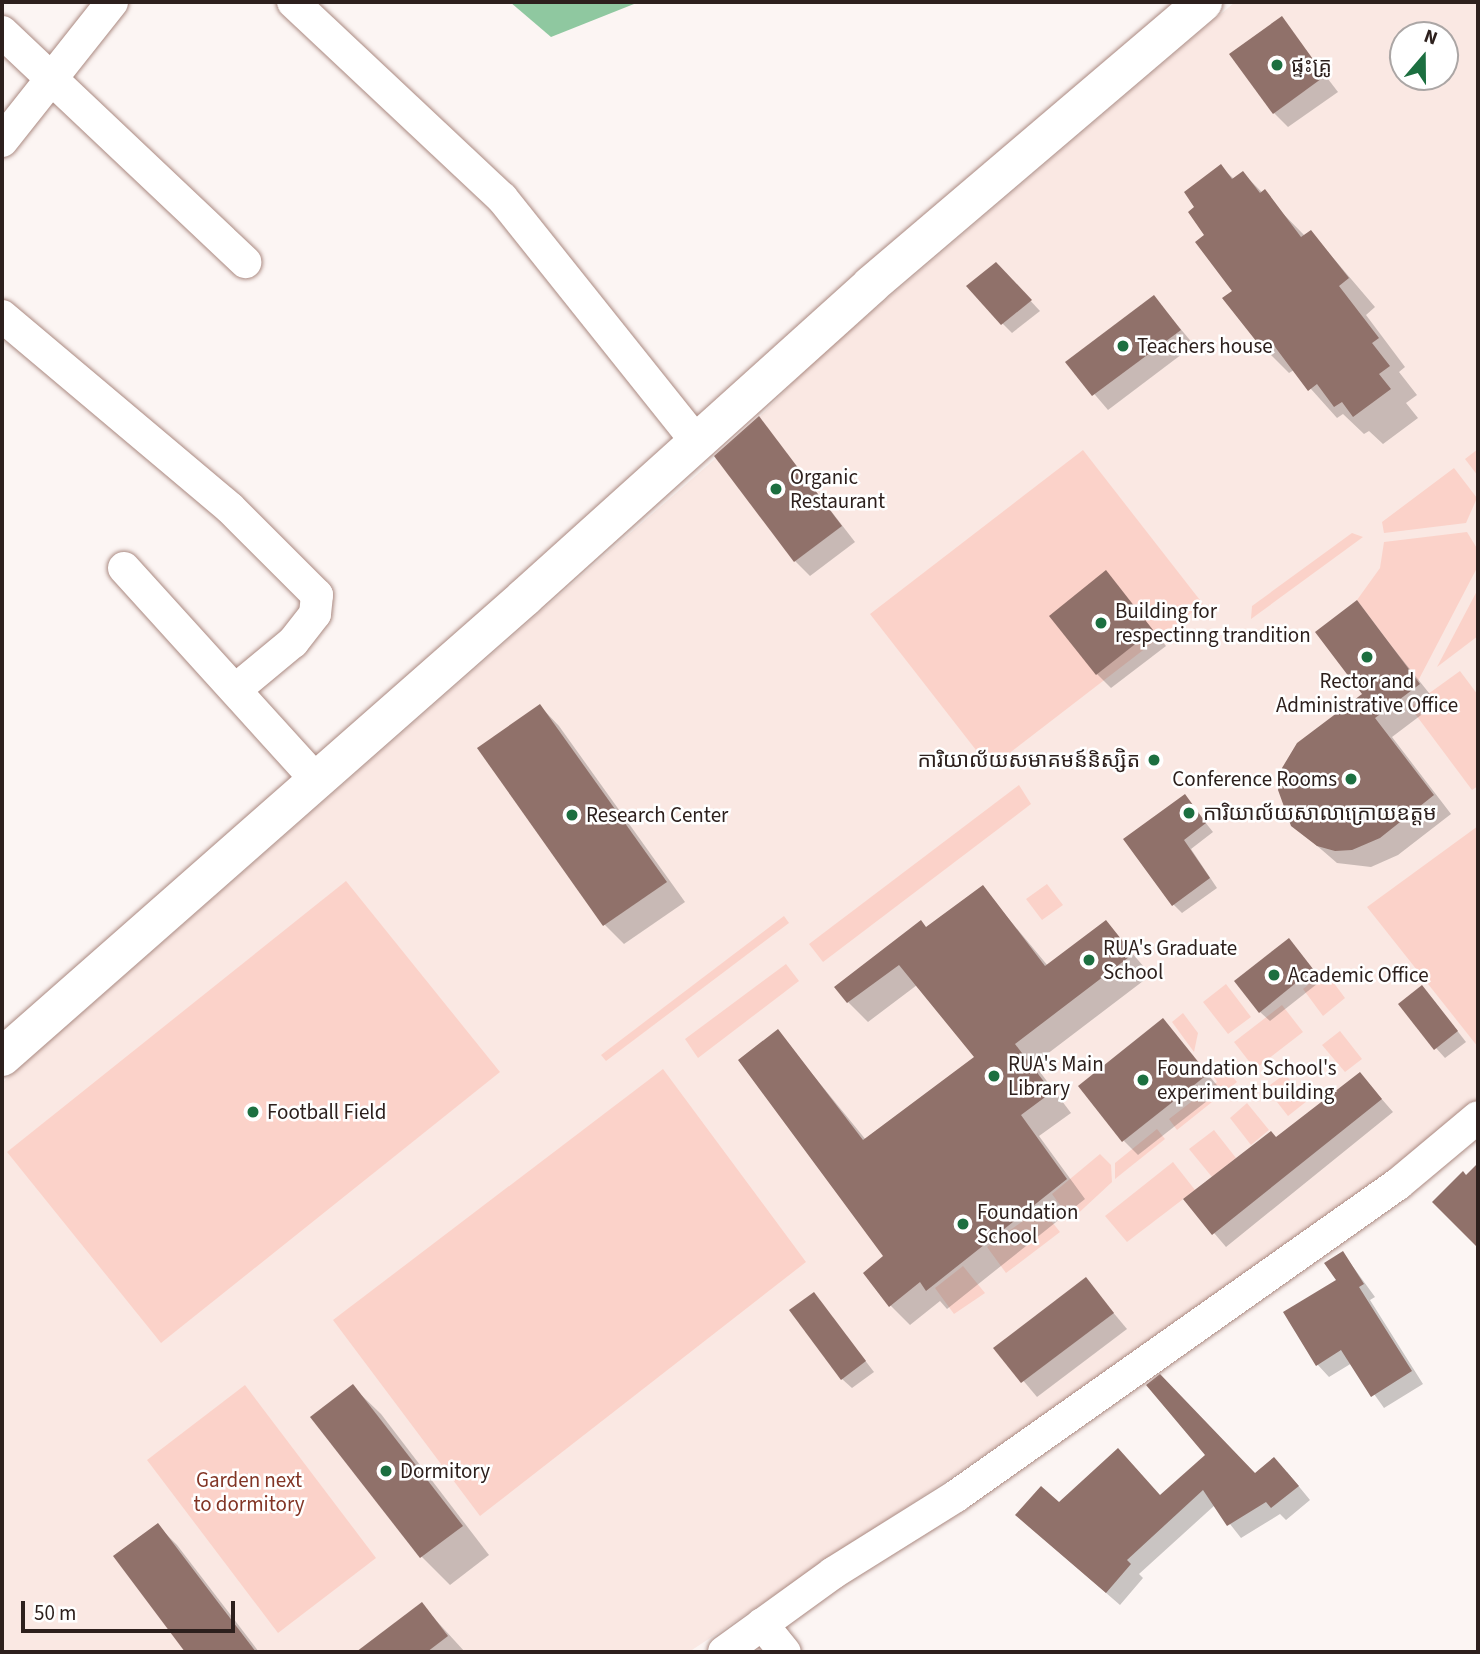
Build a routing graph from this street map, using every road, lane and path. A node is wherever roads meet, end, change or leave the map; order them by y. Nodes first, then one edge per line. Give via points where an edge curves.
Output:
1 (112, 2) edge
2 (293, 2) edge
3 (1203, 2) edge
4 (2, 32) edge
5 (49, 78) junction
6 (2, 141) edge
7 (245, 262) dead end
8 (2, 316) edge
9 (696, 441) junction
10 (124, 568) dead end
11 (235, 690) junction
12 (317, 781) junction
13 (2, 1057) edge
14 (1478, 1117) edge
15 (762, 1624) junction
16 (724, 1652) edge
17 (785, 1652) edge

1 - 5 street
2 - 9 street via 502,198
3 - 9 street
4 - 5 street
5 - 6 street
5 - 7 street
8 - 11 street via 230,508 317,595 315,614 293,642
9 - 12 street
10 - 11 street
11 - 12 street
12 - 13 street
14 - 15 street via 1398,1184 956,1496
15 - 16 street
15 - 17 street

